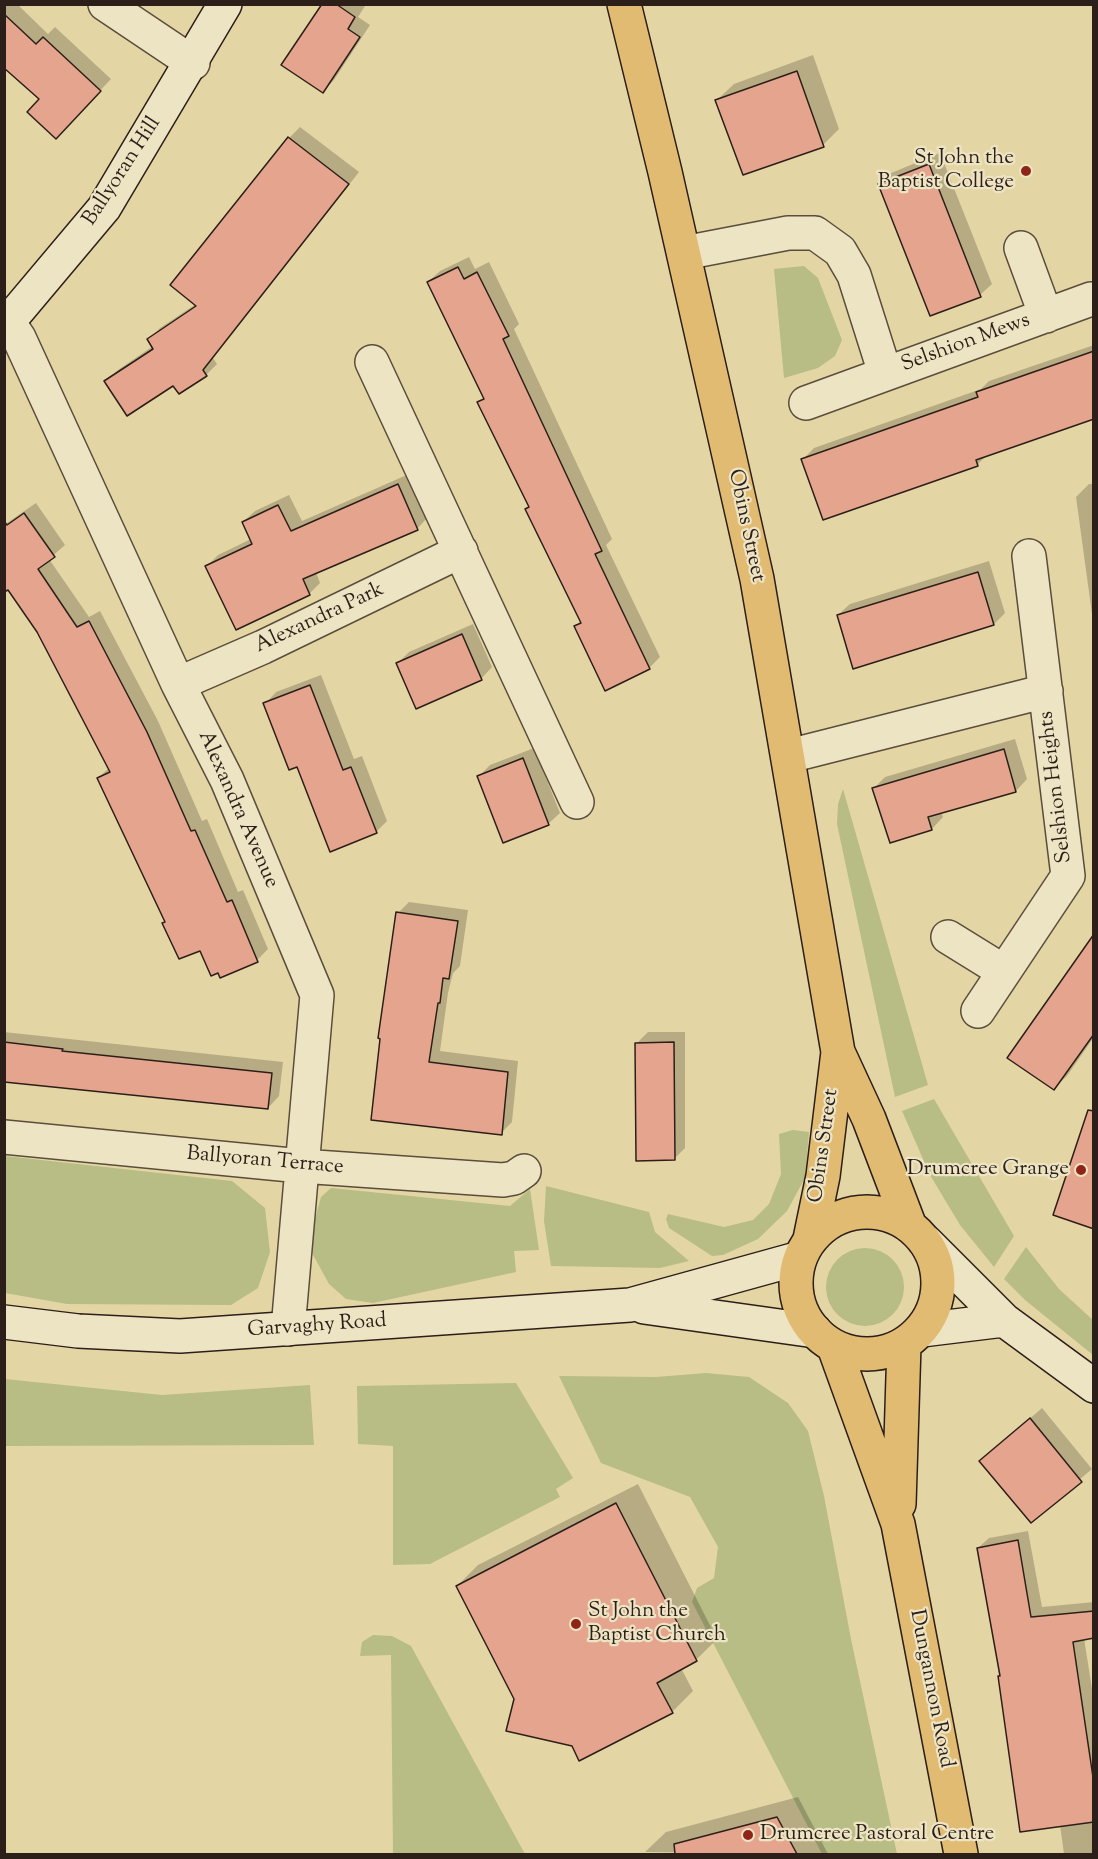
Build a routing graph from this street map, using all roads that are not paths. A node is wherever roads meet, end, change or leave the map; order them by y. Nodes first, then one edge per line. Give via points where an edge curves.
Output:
1 (105, 4) edge
2 (225, 4) edge
3 (624, 4) edge
4 (193, 63) junction
5 (1021, 248) dead end
6 (684, 253) junction
7 (1091, 299) dead end
8 (1046, 316) junction
9 (7, 325) edge
10 (372, 362) dead end
11 (885, 373) junction
12 (806, 403) dead end
13 (461, 551) junction
14 (1029, 556) dead end
15 (178, 684) junction
16 (1046, 691) junction
17 (789, 756) junction
18 (578, 802) dead end
19 (948, 937) dead end
20 (1003, 971) junction
21 (978, 1011) dead end
22 (838, 1052) junction
23 (4, 1137) edge
24 (301, 1166) junction
25 (524, 1171) dead end
26 (918, 1233) junction
27 (805, 1249) junction
28 (630, 1305) junction
29 (1004, 1320) junction
30 (4, 1322) edge
31 (288, 1329) junction
32 (913, 1338) junction
33 (825, 1339) junction
34 (1094, 1386) edge
35 (898, 1524) junction
36 (961, 1854) edge

1 - 4 street
2 - 4 street, Ballyoran Hill
3 - 6 main road, Obins Street
4 - 9 street, Ballyoran Hill via 104,208
5 - 8 street, Selshion Mews
6 - 11 street, Selshion Mews via 788,232 814,233 840,251 854,275
6 - 17 main road, Obins Street via 757,579
7 - 8 street, Selshion Mews
8 - 11 street, Selshion Mews
9 - 15 street, Alexandra Avenue via 19,338
10 - 13 street
11 - 12 street, Selshion Mews
13 - 15 street, Alexandra Park
13 - 18 street
14 - 16 street, Selshion Heights
15 - 24 street, Alexandra Avenue via 227,780 316,994
16 - 17 street, Selshion Heights
16 - 20 street, Selshion Heights via 1068,876
17 - 22 main road, Obins Street
19 - 20 street
20 - 21 street, Selshion Heights
22 - 26 main road, Obins Street
22 - 27 main road, Obins Street via 823,1176
23 - 24 street, Ballyoran Terrace
24 - 25 street, Ballyoran Terrace via 503,1180 514,1179
24 - 31 street, Alexandra Avenue
26 - 27 main road via 888,1214 864,1211 843,1215 825,1225
26 - 29 street
26 - 32 main road via 937,1263 939,1287 934,1310
27 - 28 street, Garvaghy Road
27 - 33 main road via 796,1277 797,1297 803,1316
28 - 31 street, Garvaghy Road
28 - 33 street, Garvaghy Road
29 - 32 street
29 - 34 street
30 - 31 street, Garvaghy Road via 78,1331 180,1336
32 - 33 main road via 882,1353 858,1354
32 - 35 main road, Dungannon Road
33 - 35 main road, Dungannon Road
35 - 36 main road, Dungannon Road

